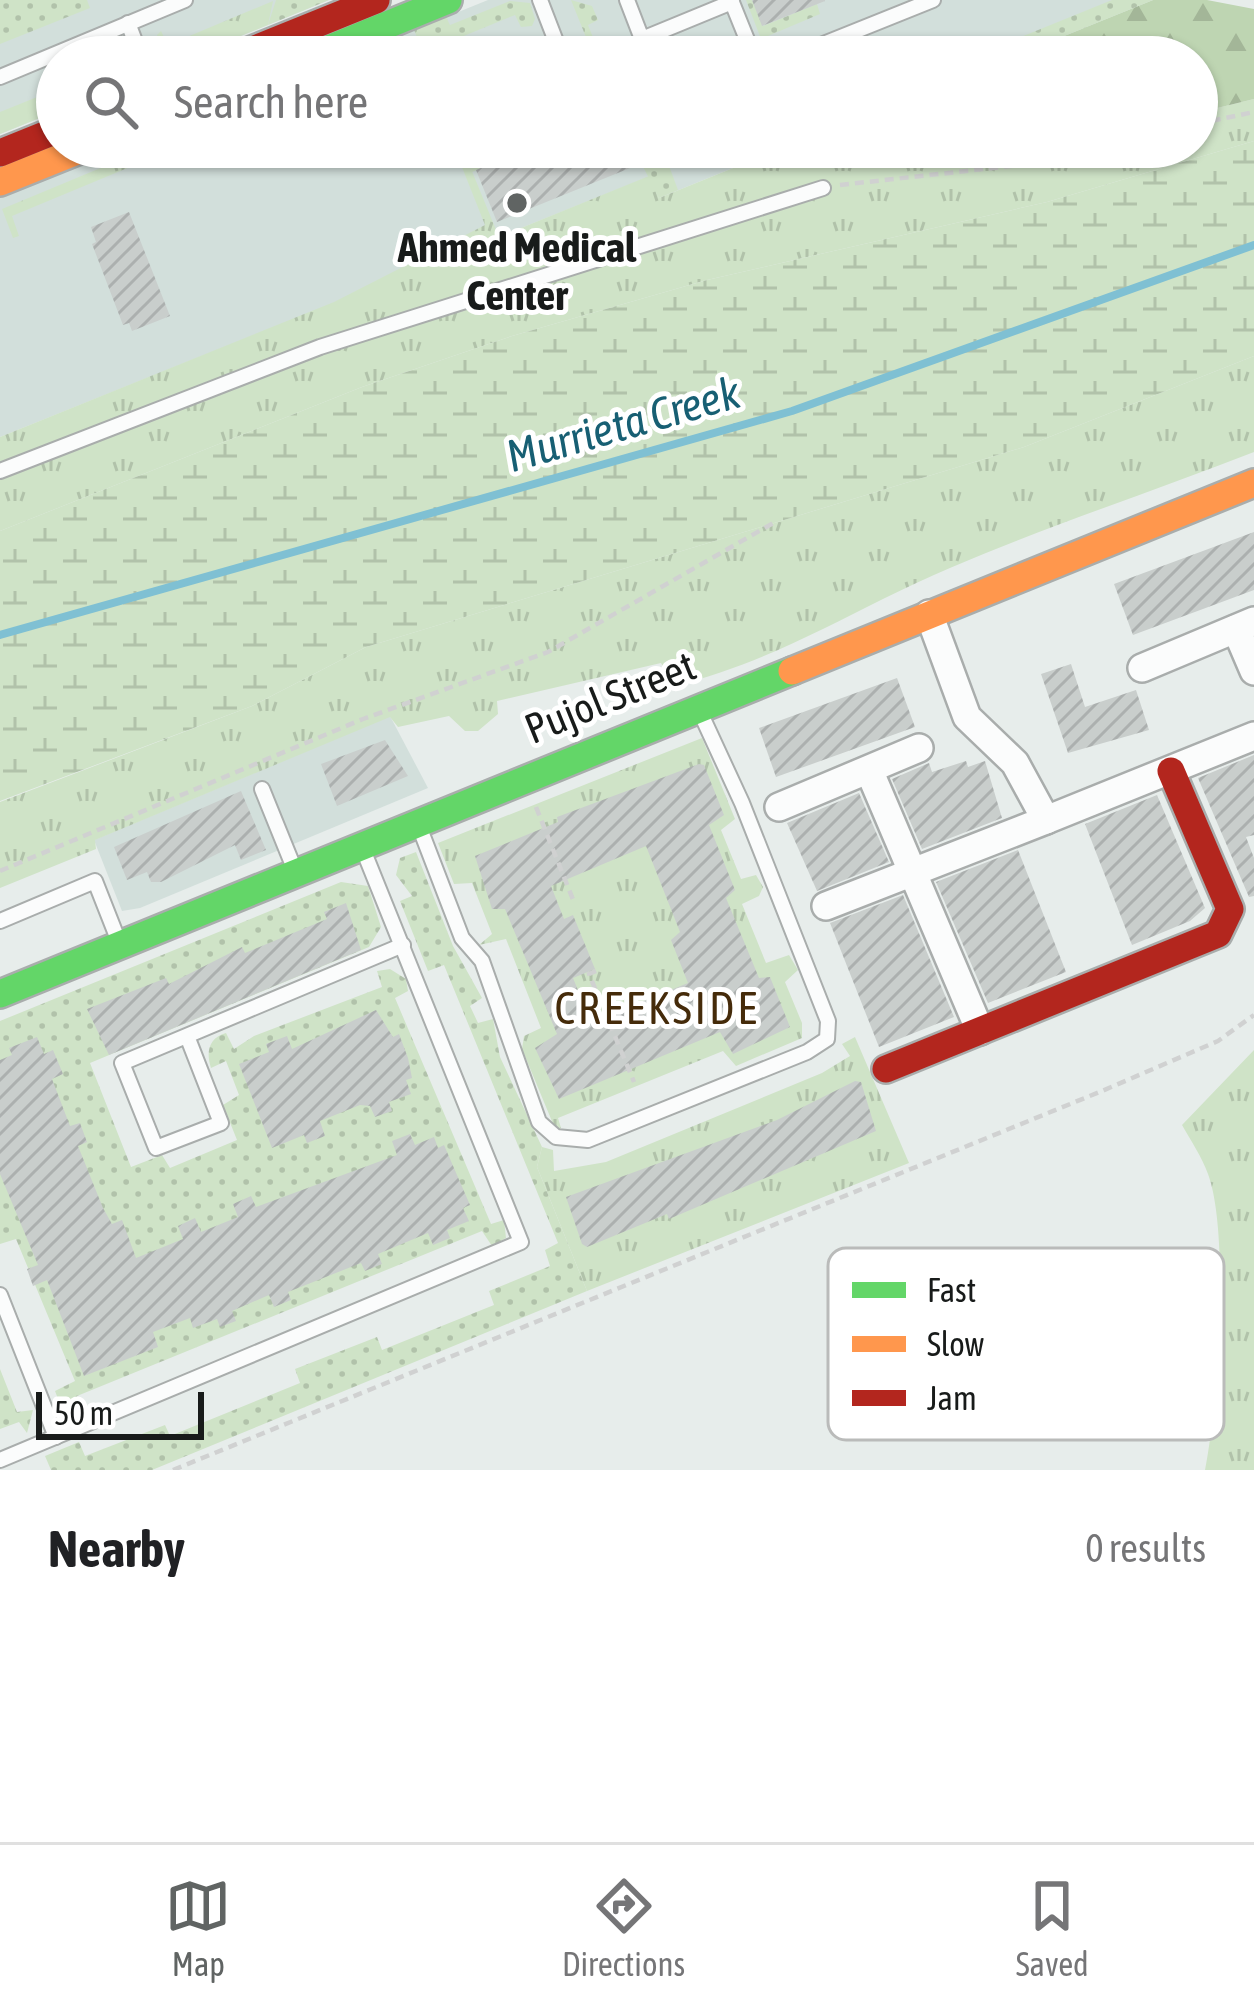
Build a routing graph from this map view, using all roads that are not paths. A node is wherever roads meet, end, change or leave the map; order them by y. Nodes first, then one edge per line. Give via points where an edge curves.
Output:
1 (185, 0) edge
2 (448, 0) edge
3 (540, 0) edge
4 (627, 0) edge
5 (933, 0) edge
6 (732, 1) edge
7 (392, 8) edge
8 (128, 23) junction
9 (97, 36) edge
10 (133, 36) edge
11 (349, 36) edge
12 (554, 36) edge
13 (641, 36) edge
14 (649, 36) edge
15 (746, 36) edge
16 (843, 36) edge
17 (36, 62) edge
18 (0, 77) edge
19 (36, 138) edge
20 (0, 153) edge
21 (36, 168) edge
22 (0, 182) edge
23 (823, 188) road end
24 (0, 471) edge
25 (1254, 483) edge
26 (928, 614) junction
27 (1245, 625) edge
28 (1142, 668) dead end
29 (1254, 671) edge
30 (698, 707) junction
31 (1254, 736) edge
32 (919, 748) dead end
33 (869, 770) junction
34 (1172, 770) junction
35 (262, 788) dead end
36 (779, 807) dead end
37 (1046, 820) junction
38 (417, 822) junction
39 (362, 847) junction
40 (913, 872) junction
41 (296, 874) junction
42 (826, 906) dead end
43 (0, 921) edge
44 (120, 945) junction
45 (403, 945) junction
46 (0, 994) edge
47 (980, 1031) junction
48 (187, 1036) junction
49 (886, 1069) dead end
50 (0, 1295) edge
51 (56, 1437) junction
52 (0, 1460) edge

1 - 8 lane
2 - 7 street
3 - 12 lane
4 - 13 lane
5 - 16 lane
6 - 14 lane
6 - 15 lane
7 - 11 street
8 - 9 lane
8 - 10 lane
17 - 18 lane
19 - 20 street
21 - 22 street
23 - 24 lane via 299,354
25 - 26 street, Pujol Street
26 - 30 street, Pujol Street
26 - 37 street via 967,717 1015,763
27 - 28 street
27 - 29 street
30 - 38 street, Pujol Street
30 - 38 lane via 828,1021 818,1048 588,1140 556,1137 539,1122 482,961 462,938
31 - 34 street
32 - 33 street
33 - 36 street
33 - 40 street
34 - 37 street
34 - 47 street via 1230,909 1226,924
35 - 41 lane
37 - 40 street
38 - 39 street, Pujol Street
39 - 41 street, Pujol Street
39 - 45 lane
40 - 42 street
40 - 47 street
41 - 44 street, Pujol Street
43 - 44 lane via 95,881
44 - 46 street, Pujol Street
45 - 48 lane
45 - 51 lane via 521,1242
47 - 49 street
48 - 48 lane via 122,1063 156,1148 221,1123
50 - 51 lane
51 - 52 lane

